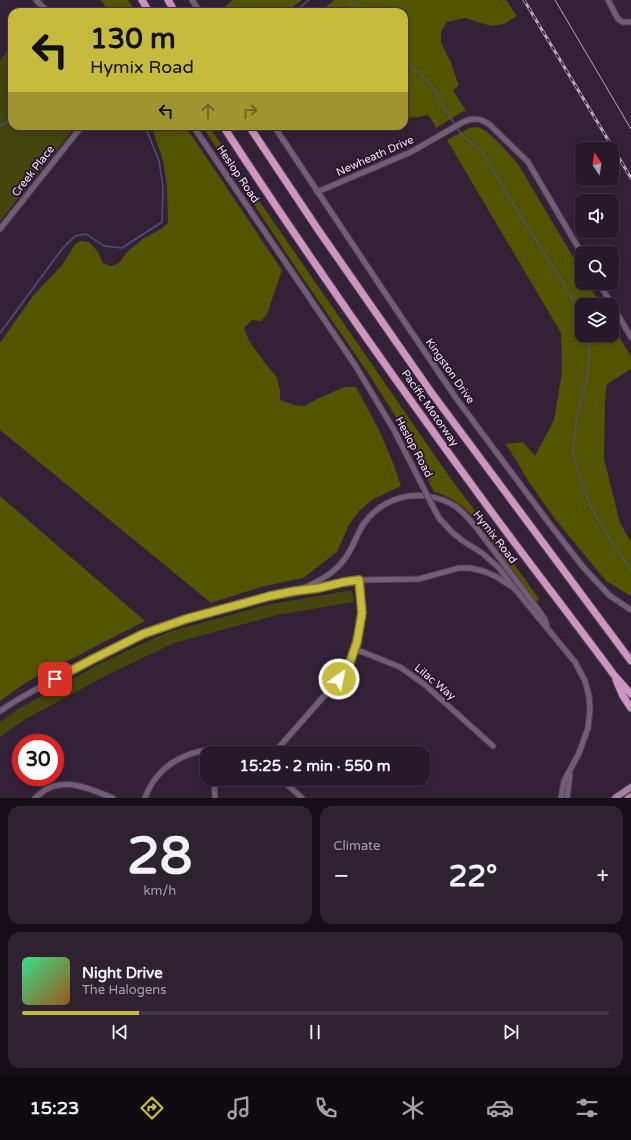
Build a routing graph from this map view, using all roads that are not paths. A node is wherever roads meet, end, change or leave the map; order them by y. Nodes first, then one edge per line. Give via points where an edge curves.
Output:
1 (36, 0) edge
2 (608, 0) edge
3 (44, 8) edge
4 (631, 22) edge
5 (79, 130) edge
6 (195, 130) edge
7 (226, 130) edge
8 (252, 130) edge
9 (277, 130) edge
10 (317, 192) junction
11 (0, 229) edge
12 (577, 246) edge
13 (603, 290) edge
14 (631, 337) edge
15 (359, 580) junction
16 (514, 588) junction
17 (295, 591) junction
18 (631, 610) edge
19 (549, 631) junction
20 (355, 649) junction
21 (631, 661) edge
22 (614, 675) junction
23 (631, 694) edge
24 (631, 708) edge
25 (0, 711) edge
26 (280, 746) edge
27 (493, 746) dead end
28 (200, 753) edge
29 (571, 769) junction
30 (214, 786) edge
31 (288, 786) edge
32 (631, 787) edge
33 (631, 796) edge
34 (35, 798) edge
35 (113, 798) edge
36 (145, 798) edge
37 (215, 798) edge
38 (302, 798) edge
39 (561, 798) edge
40 (567, 798) edge
41 (615, 798) edge
42 (628, 798) edge

1 - 3 street
2 - 4 street via 618,19
5 - 11 street, Creek Place
6 - 16 street, Heslop Road, bridge via 355,364 394,430 439,518 463,541 490,559
7 - 22 highway, Pacific Motorway via 323,276 422,416
8 - 21 highway, Pacific Motorway via 431,392
9 - 10 street, Kingston Drive
10 - 12 street, Newheath Drive via 411,152 447,130 474,118 485,121 528,162
10 - 18 street, Kingston Drive via 456,398 549,523 583,567 609,595
13 - 14 street
15 - 16 street, Hymix Road via 419,579 459,568 470,568 495,576
15 - 17 street, Hymix Road
15 - 20 street via 362,613
16 - 19 street, Heslop Road
17 - 19 street, Hymix Road via 318,582 339,566 362,527 377,509 398,499 421,495 442,499 464,513 544,618
17 - 25 street, Hymix Road via 186,619 143,634 42,686
19 - 29 street, Heslop Road via 578,667 589,696 588,728
20 - 26 street via 339,679
20 - 27 street, Lilac Way via 400,667 424,684
22 - 23 highway, Pacific Motorway
22 - 24 highway
28 - 36 street via 187,755 166,768 154,781
29 - 39 street, Heslop Road via 564,781
29 - 40 street, Heslop Road
30 - 37 street
31 - 38 street
32 - 41 main road
33 - 42 main road
34 - 35 street via 46,789 63,784 84,787

